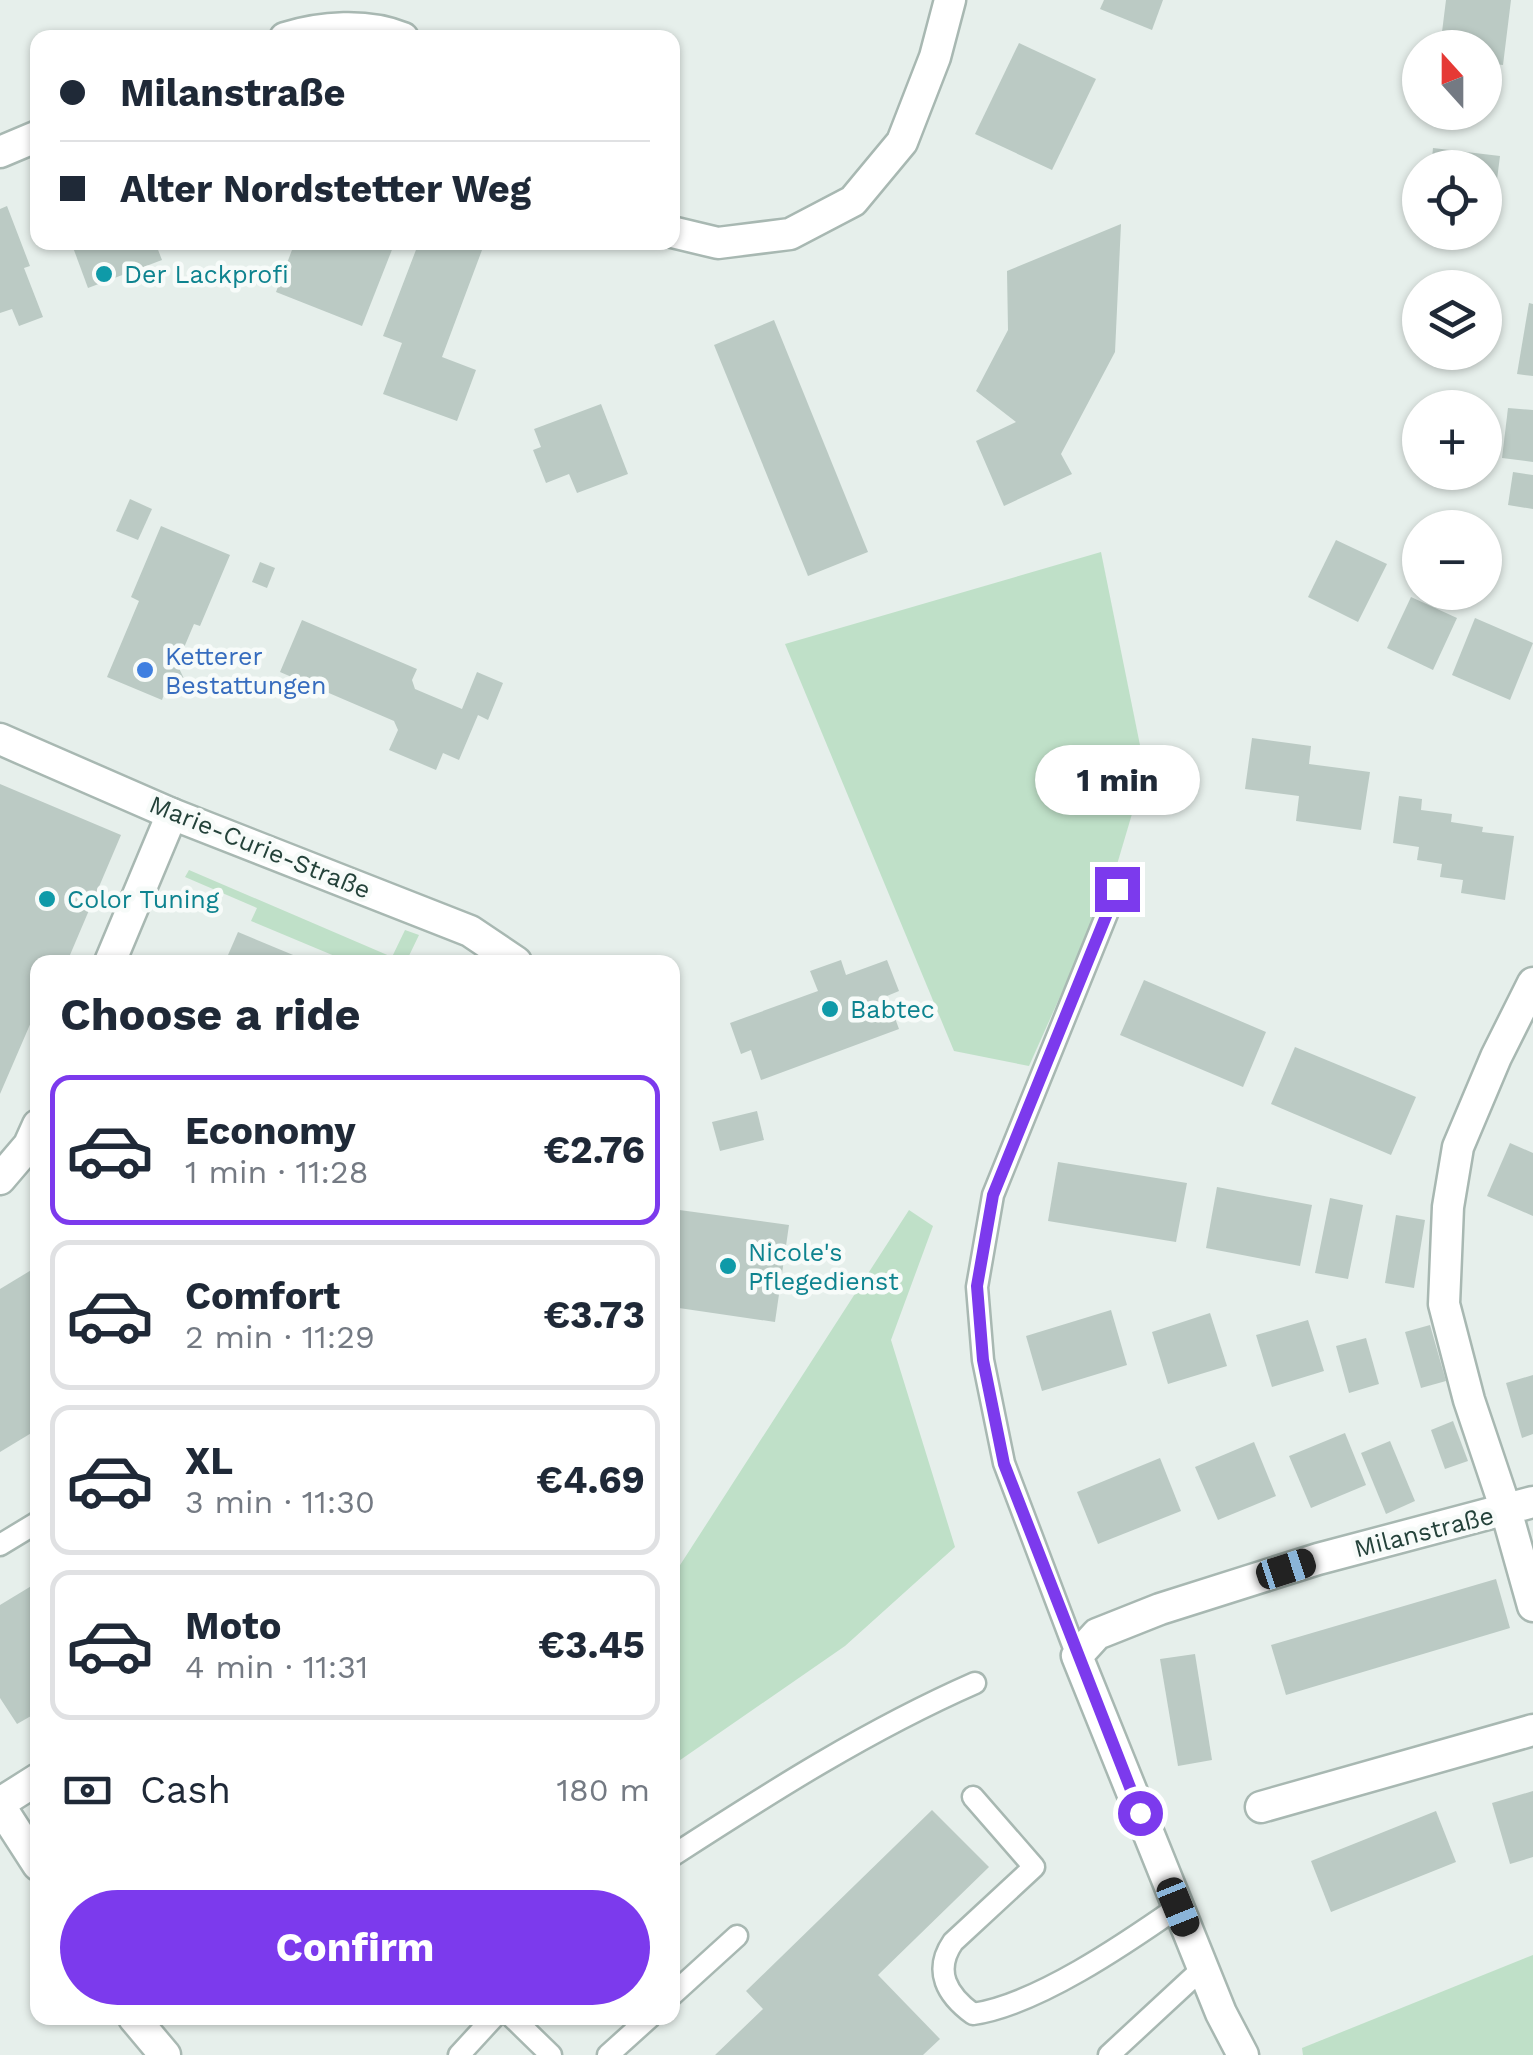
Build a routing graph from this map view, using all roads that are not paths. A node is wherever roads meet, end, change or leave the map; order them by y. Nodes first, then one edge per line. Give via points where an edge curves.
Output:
1 (950, 0) edge
2 (310, 30) edge
3 (353, 30) edge
4 (30, 139) edge
5 (0, 152) edge
6 (680, 234) edge
7 (0, 739) edge
8 (172, 814) junction
9 (1117, 889) dead end
10 (113, 955) edge
11 (506, 955) edge
12 (1533, 984) edge
13 (30, 1143) edge
14 (0, 1180) edge
15 (1520, 1506) edge
16 (30, 1527) edge
17 (0, 1545) edge
18 (1533, 1606) edge
19 (1077, 1656) junction
20 (975, 1683) dead end
21 (1533, 1730) edge
22 (30, 1784) edge
23 (973, 1797) dead end
24 (0, 1805) edge
25 (1261, 1807) dead end
26 (680, 1851) edge
27 (30, 1852) edge
28 (1178, 1907) junction
29 (737, 1936) dead end
30 (1203, 1968) junction
31 (680, 1989) edge
32 (140, 2025) edge
33 (487, 2025) edge
34 (520, 2025) edge
35 (640, 2025) edge
36 (165, 2055) edge
37 (459, 2055) edge
38 (550, 2055) edge
39 (608, 2055) edge
40 (1109, 2055) edge
41 (1243, 2055) edge

1 - 6 street via 902,142 854,201 790,234 718,243
2 - 3 street
4 - 5 street
7 - 8 street, Marie-Curie-Straße
8 - 10 street
8 - 11 street, Marie-Curie-Straße via 470,931
9 - 19 lane via 993,1195 977,1286 983,1360 1004,1464
12 - 15 street via 1458,1148 1444,1304 1469,1400
13 - 14 street
15 - 18 street, Milanstraße
15 - 19 street, Milanstraße via 1160,1609 1096,1634
16 - 17 lane
19 - 28 street
20 - 26 lane via 812,1766
21 - 25 street
22 - 24 street
23 - 28 lane via 1034,1866 944,1956 950,1989 973,2014 999,2010 1061,1979
24 - 27 street
28 - 30 street
29 - 31 lane
30 - 40 lane
30 - 41 street
32 - 36 street
33 - 37 lane
34 - 38 lane
35 - 39 lane

